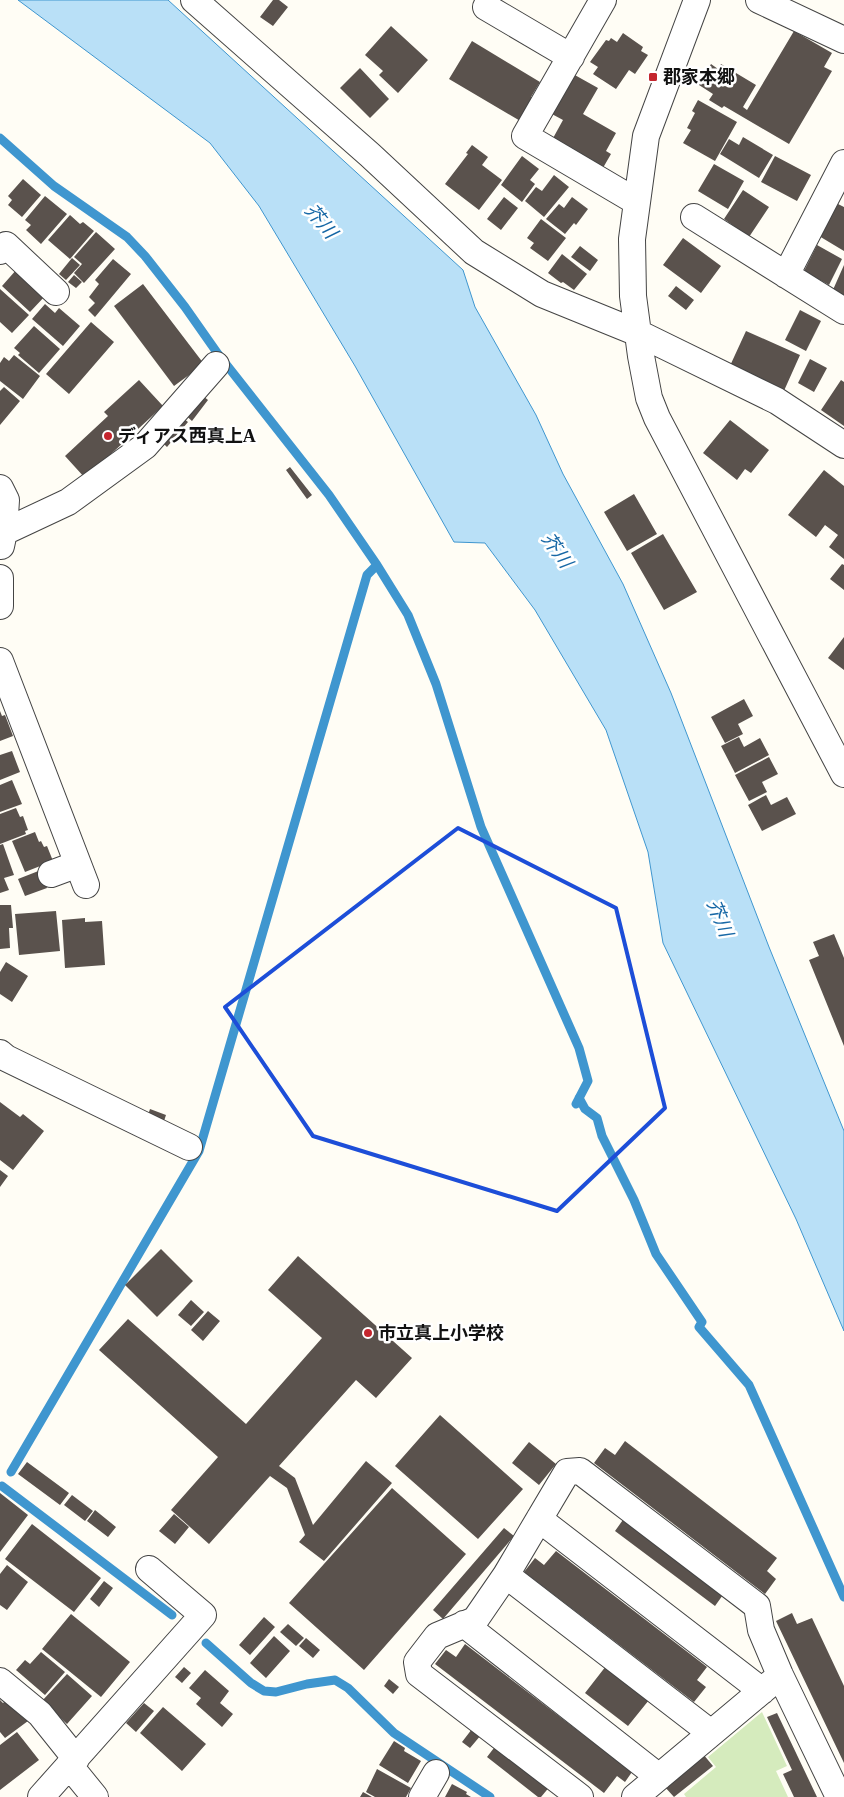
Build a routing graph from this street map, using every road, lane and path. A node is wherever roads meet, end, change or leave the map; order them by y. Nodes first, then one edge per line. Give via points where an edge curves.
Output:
1 (194, 0) edge
2 (603, 0) edge
3 (697, 0) edge
4 (759, 0) edge
5 (486, 7) dead end
6 (801, 9) edge
7 (844, 40) edge
8 (570, 57) junction
9 (844, 163) edge
10 (637, 202) junction
11 (694, 216) dead end
12 (0, 251) edge
13 (786, 275) junction
14 (56, 292) dead end
15 (844, 311) edge
16 (638, 333) junction
17 (216, 365) dead end
18 (844, 445) edge
19 (0, 488) edge
20 (2, 540) edge
21 (0, 578) edge
22 (0, 606) edge
23 (0, 661) edge
24 (844, 774) edge
25 (51, 874) dead end
26 (0, 1053) edge
27 (189, 1147) dead end
28 (538, 1519) junction
29 (149, 1569) dead end
30 (506, 1575) junction
31 (464, 1624) junction
32 (0, 1681) edge
33 (771, 1683) junction
34 (711, 1734) junction
35 (73, 1762) junction
36 (436, 1773) dead end
37 (659, 1777) junction
38 (41, 1797) edge
39 (95, 1797) edge
40 (422, 1797) edge
41 (580, 1797) edge
42 (636, 1797) edge
43 (839, 1797) edge

1 - 16 street via 370,154 474,252 542,294
2 - 8 street
3 - 10 street via 646,136
4 - 6 street
5 - 8 street
6 - 7 street
8 - 10 street via 525,136
9 - 13 street
10 - 16 street via 631,258
11 - 13 street
12 - 14 street via 6,245
13 - 15 street
16 - 18 street via 777,401
16 - 24 street via 648,391 657,418
17 - 20 street via 145,446 68,502
19 - 20 street via 6,500
21 - 22 street
23 - 25 street via 82,874
26 - 27 street
28 - 30 street
28 - 33 street
28 - 33 street via 567,1472 580,1471 757,1606
29 - 35 street via 203,1615
30 - 31 street via 475,1620
30 - 34 street
31 - 37 street
31 - 41 street via 437,1636 416,1662 419,1674
32 - 35 street via 40,1714
33 - 34 street
33 - 43 street
34 - 37 street
35 - 38 street
35 - 39 street
36 - 40 street
37 - 42 street

